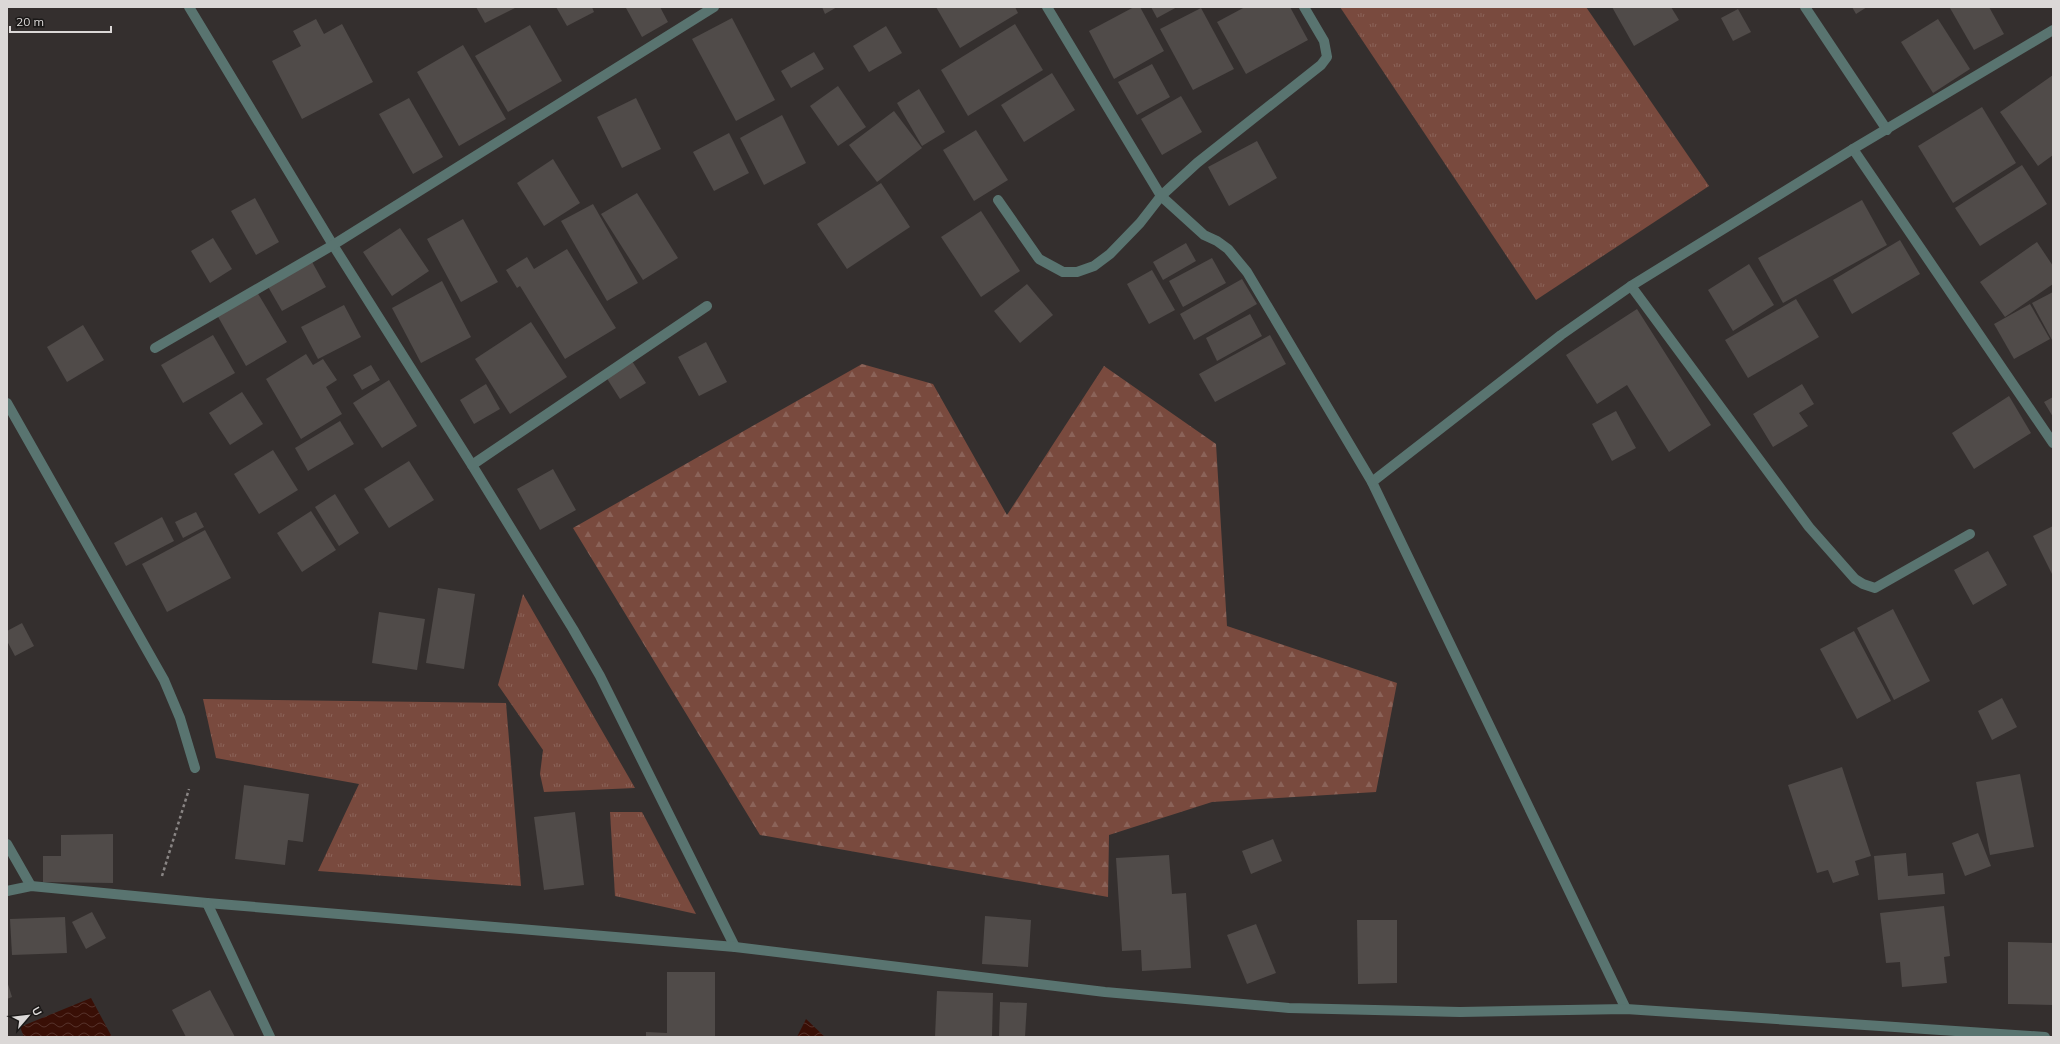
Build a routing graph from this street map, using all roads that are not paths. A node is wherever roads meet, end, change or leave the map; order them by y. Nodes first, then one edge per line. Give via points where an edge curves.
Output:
1 (189, 7) edge
2 (714, 7) edge
3 (1047, 7) edge
4 (1304, 7) edge
5 (1805, 7) edge
6 (2053, 30) edge
7 (1887, 130) junction
8 (1853, 149) junction
9 (1161, 196) junction
10 (998, 200) dead end
11 (333, 245) junction
12 (1631, 286) junction
13 (707, 306) dead end
14 (155, 348) dead end
15 (7, 403) edge
16 (2053, 443) edge
17 (472, 465) junction
18 (1372, 482) junction
19 (1970, 534) dead end
20 (196, 768) road end
21 (7, 844) edge
22 (31, 886) junction
23 (7, 891) edge
24 (207, 903) junction
25 (735, 947) junction
26 (1626, 1009) junction
27 (270, 1037) edge
28 (2045, 1037) edge

1 - 11 street
2 - 11 street
3 - 9 street
4 - 9 street via 1324,41 1326,56 1322,65 1197,163
5 - 7 street
6 - 7 street
7 - 8 street
8 - 12 street
8 - 16 street
9 - 10 street via 1140,223 1110,254 1094,266 1077,272 1063,272 1039,260
9 - 18 street via 1204,235 1217,241 1238,259
11 - 14 street
11 - 17 street
12 - 18 street via 1561,335
12 - 19 street via 1809,527 1855,579 1875,588
13 - 17 street
15 - 20 street via 164,680 180,718
17 - 25 street via 600,676
18 - 26 street
21 - 22 street
22 - 23 street
22 - 24 street
24 - 25 street
24 - 27 street
25 - 26 street via 1105,992 1289,1008 1460,1012
26 - 28 street

